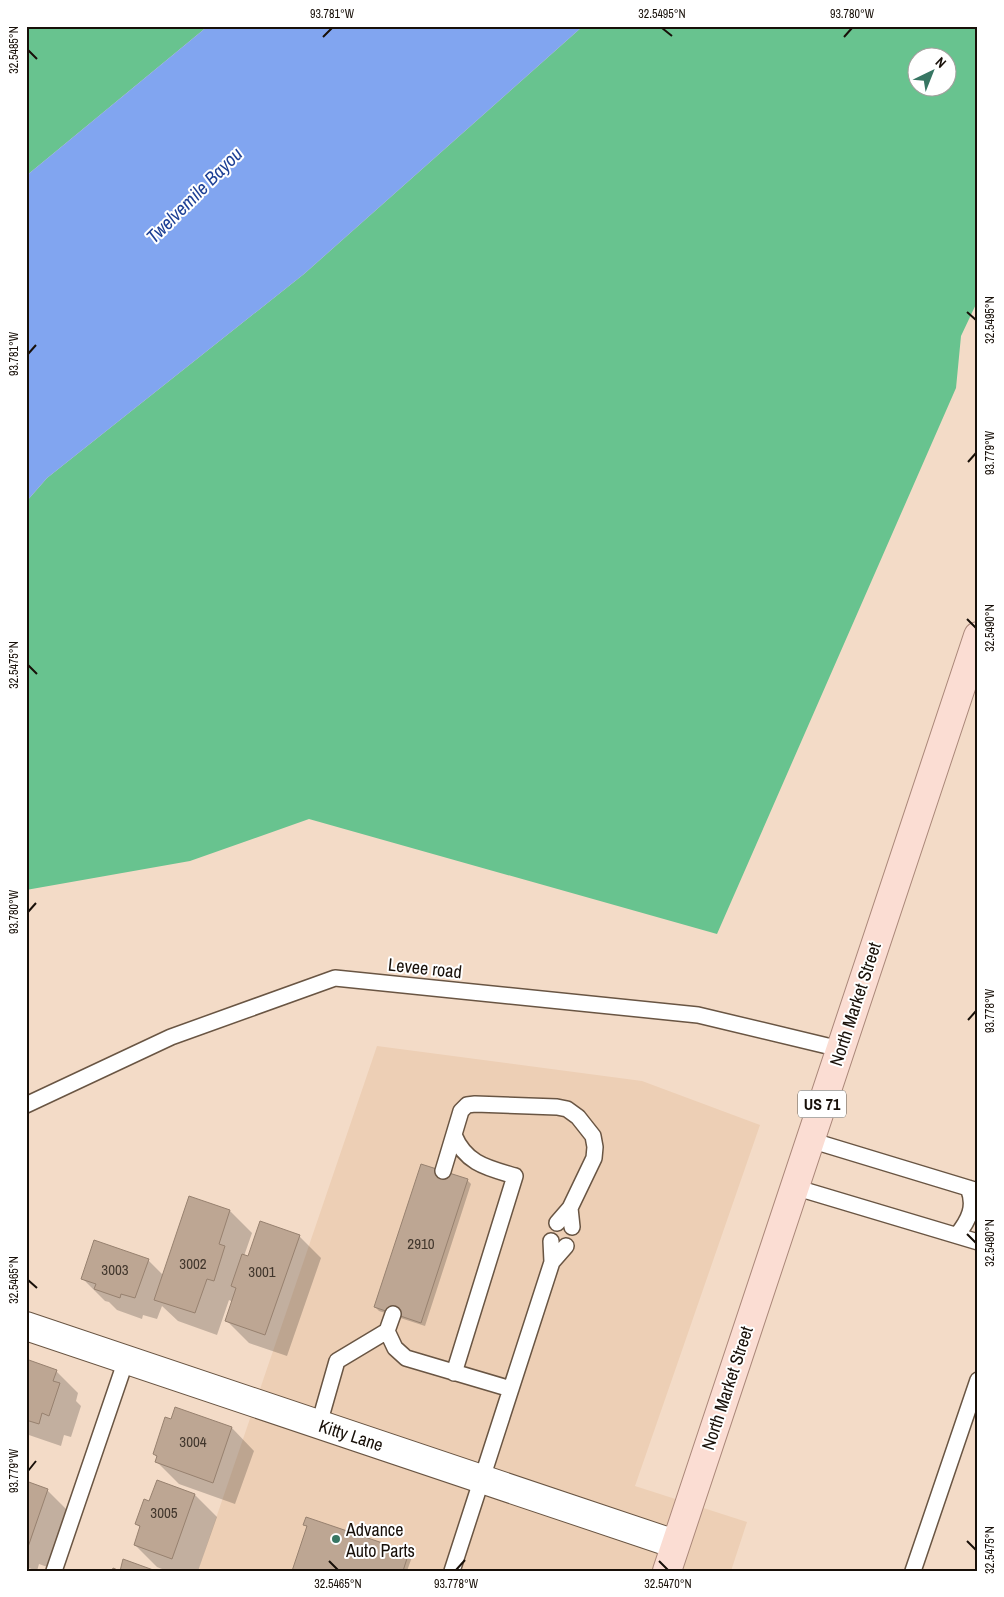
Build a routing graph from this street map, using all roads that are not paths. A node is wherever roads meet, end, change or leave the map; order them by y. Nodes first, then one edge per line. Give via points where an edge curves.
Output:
1 (978, 636) edge
2 (840, 1048) junction
3 (26, 1105) edge
4 (454, 1135) junction
5 (810, 1140) junction
6 (442, 1171) dead end
7 (794, 1186) junction
8 (973, 1189) edge
9 (570, 1208) junction
10 (557, 1223) dead end
11 (572, 1228) dead end
12 (957, 1235) junction
13 (551, 1241) dead end
14 (978, 1242) edge
15 (566, 1246) dead end
16 (552, 1262) junction
17 (393, 1314) dead end
18 (26, 1326) edge
19 (387, 1331) junction
20 (126, 1360) junction
21 (454, 1373) junction
22 (978, 1380) edge
23 (511, 1389) junction
24 (319, 1424) junction
25 (482, 1479) junction
26 (676, 1544) junction
27 (54, 1571) edge
28 (452, 1571) edge
29 (667, 1571) edge
30 (912, 1571) edge

1 - 2 main road, North Market Street / US 71
2 - 3 lane, Levee road via 698,1015 335,978 171,1038
2 - 5 main road, North Market Street / US 71
4 - 6 lane
4 - 9 lane via 461,1112 475,1104 567,1110 586,1126 595,1146 594,1158
4 - 21 lane via 468,1157 515,1176
5 - 7 main road, North Market Street / US 71
5 - 8 lane
7 - 12 lane
7 - 26 main road, North Market Street / US 71
8 - 12 lane via 972,1210
9 - 10 lane
9 - 11 lane
12 - 14 lane
13 - 16 lane
15 - 16 lane
16 - 23 lane
17 - 19 lane
18 - 20 street, Kitty Lane
19 - 21 lane via 395,1348 406,1358
19 - 24 lane via 337,1361
20 - 24 street, Kitty Lane
20 - 27 lane
21 - 23 lane
22 - 30 lane
23 - 25 lane
24 - 25 street, Kitty Lane
25 - 26 street, Kitty Lane
25 - 28 lane
26 - 29 main road, North Market Street / US 71

